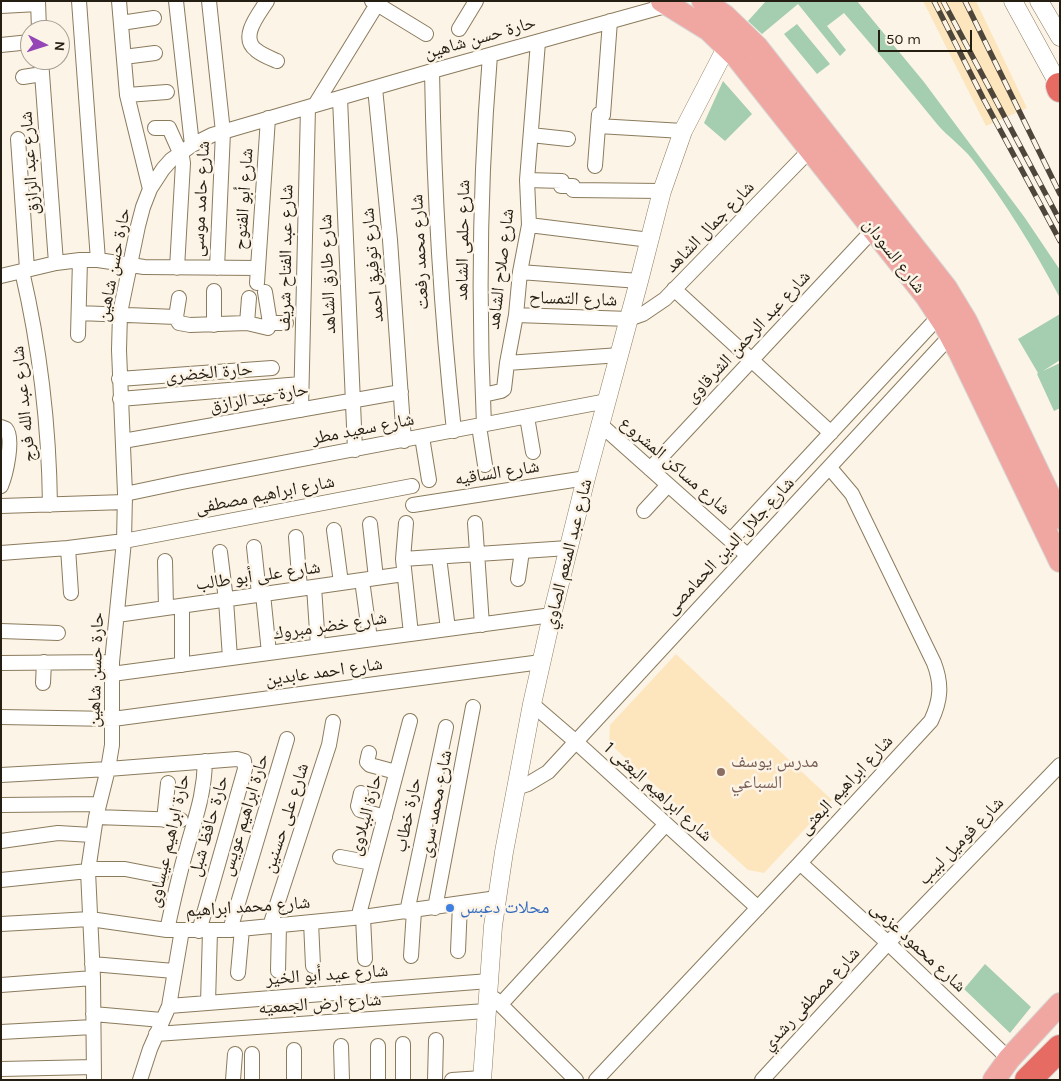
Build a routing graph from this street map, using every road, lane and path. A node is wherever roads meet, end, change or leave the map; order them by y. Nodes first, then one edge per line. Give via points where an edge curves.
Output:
1 (80, 1) edge
2 (119, 1) edge
3 (176, 1) edge
4 (209, 1) edge
5 (267, 1) edge
6 (476, 1) edge
7 (703, 1) edge
8 (1013, 1) edge
9 (38, 2) edge
10 (376, 2) edge
11 (1039, 2) edge
12 (665, 3) edge
13 (1, 6) edge
14 (154, 18) dead end
15 (39, 20) edge
16 (610, 21) junction
17 (121, 23) junction
18 (459, 29) dead end
19 (426, 34) dead end
20 (1060, 37) edge
21 (543, 40) junction
22 (20, 43) edge
23 (1, 45) edge
24 (727, 46) junction
25 (155, 53) dead end
26 (490, 55) junction
27 (124, 57) junction
28 (277, 61) dead end
29 (36, 70) edge
30 (42, 70) edge
31 (432, 71) junction
32 (23, 77) dead end
33 (1060, 87) edge
34 (375, 88) junction
35 (167, 92) dead end
36 (128, 95) junction
37 (340, 98) junction
38 (312, 106) junction
39 (268, 118) junction
40 (804, 124) junction
41 (598, 126) junction
42 (155, 128) dead end
43 (683, 131) junction
44 (223, 132) junction
45 (531, 135) junction
46 (18, 139) dead end
47 (568, 139) dead end
48 (186, 149) junction
49 (810, 150) junction
50 (595, 166) dead end
51 (527, 180) junction
52 (150, 190) junction
53 (662, 191) junction
54 (529, 225) junction
55 (874, 230) junction
56 (650, 240) junction
57 (80, 260) junction
58 (98, 260) junction
59 (56, 263) junction
60 (130, 266) junction
61 (177, 268) junction
62 (217, 268) junction
63 (258, 268) junction
64 (25, 270) junction
65 (520, 272) junction
66 (1, 276) edge
67 (639, 281) junction
68 (674, 289) junction
69 (214, 292) dead end
70 (179, 298) dead end
71 (249, 298) dead end
72 (947, 308) junction
73 (79, 313) junction
74 (120, 313) junction
75 (516, 315) junction
76 (176, 317) junction
77 (629, 319) junction
78 (247, 323) junction
79 (270, 323) junction
80 (286, 323) dead end
81 (214, 325) junction
82 (958, 328) junction
83 (78, 336) dead end
84 (620, 355) junction
85 (752, 360) junction
86 (507, 363) junction
87 (272, 368) dead end
88 (120, 379) junction
89 (301, 384) junction
90 (401, 392) junction
91 (869, 392) junction
92 (482, 394) junction
93 (120, 400) junction
94 (352, 401) junction
95 (607, 401) junction
96 (884, 408) junction
97 (301, 410) junction
98 (526, 417) junction
99 (600, 425) junction
100 (482, 426) junction
101 (1, 427) edge
102 (454, 431) junction
103 (831, 433) junction
104 (422, 437) junction
105 (123, 440) junction
106 (404, 440) junction
107 (355, 450) junction
108 (533, 452) dead end
109 (485, 465) dead end
110 (830, 468) junction
111 (650, 469) junction
112 (586, 478) junction
113 (429, 480) dead end
114 (668, 485) junction
115 (1, 486) edge
116 (412, 486) dead end
117 (125, 498) junction
118 (50, 505) junction
119 (413, 505) dead end
120 (1, 506) edge
121 (644, 511) dead end
122 (1060, 518) edge
123 (406, 523) dead end
124 (475, 523) dead end
125 (370, 524) dead end
126 (334, 530) dead end
127 (296, 537) dead end
128 (731, 540) junction
129 (124, 541) junction
130 (254, 547) dead end
131 (68, 548) junction
132 (568, 548) junction
133 (522, 551) junction
134 (220, 552) dead end
135 (1, 553) edge
136 (478, 554) junction
137 (747, 555) junction
138 (439, 557) junction
139 (403, 559) junction
140 (165, 561) dead end
141 (1060, 561) edge
142 (404, 574) junction
143 (376, 578) junction
144 (518, 579) dead end
145 (362, 580) junction
146 (341, 583) junction
147 (307, 588) junction
148 (71, 593) dead end
149 (261, 594) junction
150 (226, 600) junction
151 (182, 606) junction
152 (166, 608) junction
153 (117, 615) junction
154 (552, 615) junction
155 (482, 624) junction
156 (448, 629) junction
157 (1, 631) edge
158 (58, 633) dead end
159 (411, 634) junction
160 (370, 640) junction
161 (318, 646) junction
162 (269, 653) junction
163 (230, 658) junction
164 (44, 662) junction
165 (541, 662) junction
166 (1, 663) edge
167 (182, 665) junction
168 (112, 668) junction
169 (43, 683) dead end
170 (532, 704) junction
171 (473, 706) dead end
172 (1, 717) edge
173 (113, 719) junction
174 (410, 721) dead end
175 (334, 722) dead end
176 (446, 726) dead end
177 (287, 739) dead end
178 (575, 741) junction
179 (369, 753) dead end
180 (205, 761) junction
181 (1060, 765) edge
182 (108, 769) junction
183 (396, 772) junction
184 (1, 775) edge
185 (168, 783) dead end
186 (516, 788) junction
187 (360, 793) dead end
188 (1, 805) edge
189 (97, 810) junction
190 (385, 817) junction
191 (164, 820) junction
192 (181, 820) dead end
193 (666, 824) junction
194 (92, 835) junction
195 (1, 841) edge
196 (340, 856) dead end
197 (372, 863) junction
198 (800, 863) junction
199 (88, 870) junction
200 (161, 876) dead end
201 (1, 880) edge
202 (497, 898) junction
203 (460, 904) junction
204 (435, 908) junction
205 (758, 908) junction
206 (410, 912) junction
207 (360, 918) junction
208 (90, 919) junction
209 (311, 922) junction
210 (1, 924) edge
211 (275, 925) junction
212 (236, 929) junction
213 (167, 930) junction
214 (182, 930) junction
215 (204, 931) junction
216 (888, 943) junction
217 (458, 951) dead end
218 (411, 956) dead end
219 (366, 959) dead end
220 (312, 966) dead end
221 (92, 971) junction
222 (174, 971) junction
223 (278, 971) dead end
224 (238, 973) dead end
225 (1, 985) edge
226 (491, 997) junction
227 (208, 1003) junction
228 (1060, 1004) edge
229 (169, 1006) junction
230 (93, 1020) junction
231 (162, 1020) junction
232 (1, 1032) edge
233 (156, 1034) junction
234 (436, 1040) dead end
235 (403, 1044) dead end
236 (341, 1046) dead end
237 (378, 1046) dead end
238 (1060, 1048) edge
239 (294, 1050) dead end
240 (235, 1054) dead end
241 (252, 1054) dead end
242 (1009, 1059) junction
243 (1, 1069) edge
244 (94, 1073) edge
245 (482, 1079) edge
246 (140, 1080) edge
247 (233, 1080) edge
248 (252, 1080) edge
249 (294, 1080) edge
250 (342, 1080) edge
251 (378, 1080) edge
252 (403, 1080) edge
253 (435, 1080) edge
254 (452, 1080) edge
255 (576, 1080) edge
256 (596, 1080) edge
257 (762, 1080) edge
258 (994, 1080) edge
259 (1028, 1080) edge

1 - 58 street
2 - 17 street
3 - 48 street
4 - 44 street, شارع حامد موسى
5 - 28 street via 252,26 249,38 255,50
6 - 18 street
7 - 40 main road, شارع السودان via 748,37
8 - 33 street
9 - 13 street
9 - 15 street
10 - 19 street
10 - 38 street
11 - 20 street
12 - 16 street, حارة حسن شاهين
12 - 24 main road, شارع السودان via 709,30
14 - 17 street
16 - 21 street, حارة حسن شاهين
16 - 41 street via 603,115 599,114
17 - 27 street
21 - 26 street, حارة حسن شاهين
21 - 45 street, شارع صلاح الشاهد
22 - 23 street
24 - 40 main road, شارع السودان
24 - 43 street, شارع عبد المنعم الصاوي
25 - 27 street
26 - 31 street, حارة حسن شاهين
26 - 92 street, شارع حلمى الشاهد via 481,225
27 - 36 street
29 - 32 street
30 - 59 street, شارع عبد الرازق
31 - 34 street, حارة حسن شاهين
31 - 102 street, شارع محمد رفعت via 439,269
34 - 37 street, حارة حسن شاهين
34 - 90 street, شارع توفيق احمد
35 - 36 street
36 - 52 street
37 - 38 street, حارة حسن شاهين
37 - 94 street, شارع طارق الشاهد
38 - 39 street, حارة حسن شاهين
38 - 89 street, شارع عبد الفتاح شريف
39 - 44 street, حارة حسن شاهين
39 - 63 street, شارع أبو الفتوح
40 - 49 main road, شارع السودان
40 - 72 main road, شارع السودان via 937,276
41 - 43 street
41 - 50 street
42 - 48 street via 169,128
43 - 53 street, شارع عبد المنعم الصاوي
44 - 48 street, حارة حسن شاهين
44 - 62 street, شارع حامد موسى
45 - 47 street
45 - 51 street, شارع صلاح الشاهد
46 - 64 street, شارع عبد الله فرج
48 - 52 street, حارة حسن شاهين via 163,169
48 - 61 street
49 - 55 main road, شارع السودان
49 - 68 street, شارع جمال الشاهد
51 - 53 street via 562,181 562,186 573,186 573,190
51 - 54 street, شارع صلاح الشاهد
52 - 60 street, حارة حسن شاهين
53 - 56 street, شارع عبد المنعم الصاوي
54 - 56 street
54 - 65 street, شارع صلاح الشاهد
55 - 72 main road, شارع السودان via 926,296
55 - 85 street, شارع عبد الرحمن الشرقاوى
56 - 67 street, شارع عبد المنعم الصاوي
57 - 58 street
57 - 59 street
57 - 73 street
58 - 60 street
59 - 64 street
60 - 61 street
60 - 74 street, حارة حسن شاهين
61 - 62 street
62 - 63 street
63 - 79 street, شارع أبو الفتوح
64 - 66 street
64 - 118 street, شارع عبد الله فرج via 41,370 48,437
65 - 67 street
65 - 75 street, شارع صلاح الشاهد
67 - 77 street, شارع عبد المنعم الصاوي
68 - 77 street, شارع جمال الشاهد via 654,308
68 - 85 street
69 - 81 street
70 - 76 street
71 - 78 street
72 - 82 main road, شارع السودان
72 - 91 street, شارع جلال الدين الحمامصى
73 - 74 street
73 - 83 street
74 - 76 street
74 - 88 street, حارة حسن شاهين
75 - 77 street, شارع التمساح
75 - 86 street, شارع صلاح الشاهد
76 - 81 street via 179,323
77 - 84 street, شارع عبد المنعم الصاوي
78 - 79 street via 268,328
78 - 81 street
79 - 80 street
82 - 96 street, شارع جلال الدين الحمامصى
82 - 122 main road, شارع السودان
82 - 141 main road, شارع السودان
84 - 86 street
84 - 95 street, شارع عبد المنعم الصاوي
85 - 103 street
85 - 111 street, شارع عبد الرحمن الشرقاوى
86 - 92 street, شارع صلاح الشاهد via 504,389
87 - 88 street
88 - 93 street, حارة حسن شاهين
89 - 93 street, حارة الخضرى
89 - 97 street, شارع عبد الفتاح شريف
90 - 94 street, حارة عبد الرازق
90 - 106 street, شارع توفيق احمد
91 - 96 street
91 - 103 street, شارع جلال الدين الحمامصى
92 - 100 street, شارع حلمى الشاهد
93 - 105 street, حارة حسن شاهين
94 - 97 street, حارة عبد الرازق
94 - 107 street, شارع طارق الشاهد
95 - 98 street, شارع سعيد مطر
95 - 99 street, شارع عبد المنعم الصاوي
96 - 110 street, شارع جلال الدين الحمامصى
97 - 105 street, حارة عبد الرازق
98 - 100 street, شارع سعيد مطر
98 - 108 street
99 - 111 street, شارع مساكن المشروع
99 - 112 street, شارع عبد المنعم الصاوي
100 - 102 street, شارع سعيد مطر
100 - 109 street, شارع حلمى الشاهد
101 - 115 street via 10,435
102 - 104 street, شارع سعيد مطر
103 - 128 street, شارع جلال الدين الحمامصى
104 - 106 street, شارع سعيد مطر
104 - 113 street
105 - 117 street, حارة حسن شاهين
106 - 107 street, شارع سعيد مطر
107 - 117 street, شارع سعيد مطر via 182,482
110 - 137 street, شارع جلال الدين الحمامصى
110 - 198 street, شارع ابراهيم البعثى via 856,501 934,663 940,692 931,720
111 - 114 street, شارع مساكن المشروع
112 - 119 street, شارع الساقيه
112 - 132 street, شارع عبد المنعم الصاوي
114 - 121 street
114 - 128 street, شارع مساكن المشروع
116 - 129 street, شارع ابراهيم مصطفى
117 - 118 street, شارع سعيد مطر
117 - 129 street, حارة حسن شاهين
118 - 120 street, شارع سعيد مطر
123 - 139 street
124 - 136 street
125 - 143 street
126 - 146 street
127 - 147 street
128 - 137 street, شارع مساكن المشروع
129 - 131 street, شارع ابراهيم مصطفى
129 - 153 street, حارة حسن شاهين
130 - 149 street
131 - 135 street, شارع ابراهيم مصطفى
131 - 148 street
132 - 133 street
132 - 154 street, شارع عبد المنعم الصاوي
133 - 136 street
133 - 144 street
134 - 150 street
136 - 138 street
136 - 155 street
137 - 178 street, شارع جلال الدين الحمامصى
138 - 139 street
138 - 156 street
139 - 142 street
140 - 152 street
142 - 143 street, شارع على أبو طالب
142 - 159 street
143 - 145 street, شارع على أبو طالب
145 - 146 street, شارع على أبو طالب
145 - 160 street
146 - 147 street, شارع على أبو طالب
147 - 149 street, شارع على أبو طالب
147 - 161 street
149 - 150 street, شارع على أبو طالب
149 - 162 street
150 - 151 street, شارع على أبو طالب
150 - 163 street
151 - 152 street, شارع على أبو طالب
151 - 167 street
152 - 153 street, شارع على أبو طالب
153 - 168 street, حارة حسن شاهين
154 - 155 street, شارع خضر مبروك
154 - 165 street, شارع عبد المنعم الصاوي
155 - 156 street, شارع خضر مبروك
156 - 159 street, شارع خضر مبروك
157 - 158 street
159 - 160 street, شارع خضر مبروك
160 - 161 street, شارع خضر مبروك
161 - 162 street, شارع خضر مبروك
162 - 163 street, شارع خضر مبروك
163 - 167 street, شارع خضر مبروك
164 - 166 street, شارع خضر مبروك
164 - 168 street, شارع خضر مبروك
164 - 169 street
165 - 170 street, شارع عبد المنعم الصاوي
165 - 173 street, شارع احمد عابدين
167 - 168 street, شارع خضر مبروك
168 - 173 street, حارة حسن شاهين
170 - 178 street, شارع ابراهيم البعثى 1
170 - 186 street, شارع عبد المنعم الصاوي
171 - 204 street, شارع محمد سرى
172 - 173 street, شارع احمد عابدين
173 - 182 street, حارة حسن شاهين
174 - 183 street, حارة الببلاوى
175 - 211 street, شارع على حسنين
176 - 206 street, حارة خطاب
177 - 212 street, حارة ابراهيم عويس
178 - 186 street, شارع جلال الدين الحمامصى via 548,772
178 - 193 street, شارع ابراهيم البعثى 1
179 - 183 street via 367,762 370,765
180 - 182 street
180 - 213 street, حارة ابراهيم عيساوى via 200,804
180 - 215 street, حارة حافظ شبل via 237,759 244,761 245,769
181 - 216 street, شارع فوميل لبيب
182 - 184 street
182 - 189 street, حارة حسن شاهين
183 - 190 street, حارة الببلاوى
185 - 191 street
186 - 202 street, شارع عبد المنعم الصاوي
187 - 190 street via 360,810
188 - 189 street
189 - 191 street
189 - 194 street, حارة حسن شاهين
190 - 197 street, حارة الببلاوى
191 - 192 street
193 - 205 street, شارع ابراهيم البعثى 1
193 - 226 street
194 - 195 street via 58,833
194 - 199 street, حارة حسن شاهين
196 - 197 street
197 - 207 street, حارة الببلاوى
198 - 205 street, شارع ابراهيم البعثى
198 - 216 street, شارع محمود عزمى
199 - 200 street via 124,870
199 - 201 street
199 - 208 street, حارة حسن شاهين
202 - 203 street, شارع محمد ابراهيم
202 - 226 street, شارع عبد المنعم الصاوي
203 - 204 street, شارع محمد ابراهيم
203 - 217 street
204 - 206 street, شارع محمد ابراهيم
205 - 256 street, شارع ابراهيم البعثى
206 - 207 street, شارع محمد ابراهيم
206 - 218 street, حارة خطاب
207 - 209 street, شارع محمد ابراهيم
207 - 219 street, حارة الببلاوى
208 - 210 street, شارع محمد ابراهيم
208 - 213 street, شارع محمد ابراهيم
208 - 221 street, حارة حسن شاهين
209 - 211 street, شارع محمد ابراهيم
209 - 220 street
211 - 212 street, شارع محمد ابراهيم
211 - 223 street, شارع على حسنين
212 - 215 street, شارع محمد ابراهيم
212 - 224 street, حارة ابراهيم عويس
213 - 214 street, شارع محمد ابراهيم
214 - 215 street, شارع محمد ابراهيم
214 - 222 street
215 - 227 street, حارة حافظ شبل
216 - 242 street, شارع محمود عزمى
216 - 257 street, شارع مصطفى رشدي
221 - 222 street
221 - 225 street
221 - 230 street, حارة حسن شاهين
222 - 229 street
226 - 227 street, شارع عيد أبو الخير
226 - 233 street, شارع ارض الجمعيه
226 - 245 street, شارع عبد المنعم الصاوي
226 - 255 street
227 - 229 street, شارع عيد أبو الخير
228 - 242 main road
229 - 231 street
230 - 231 street
230 - 232 street
230 - 244 street, حارة حسن شاهين
231 - 233 street
233 - 246 street
234 - 253 street
235 - 252 street
236 - 250 street
237 - 251 street
238 - 259 highway
239 - 249 street
240 - 247 street
241 - 248 street
242 - 258 main road
243 - 244 street
245 - 254 street

